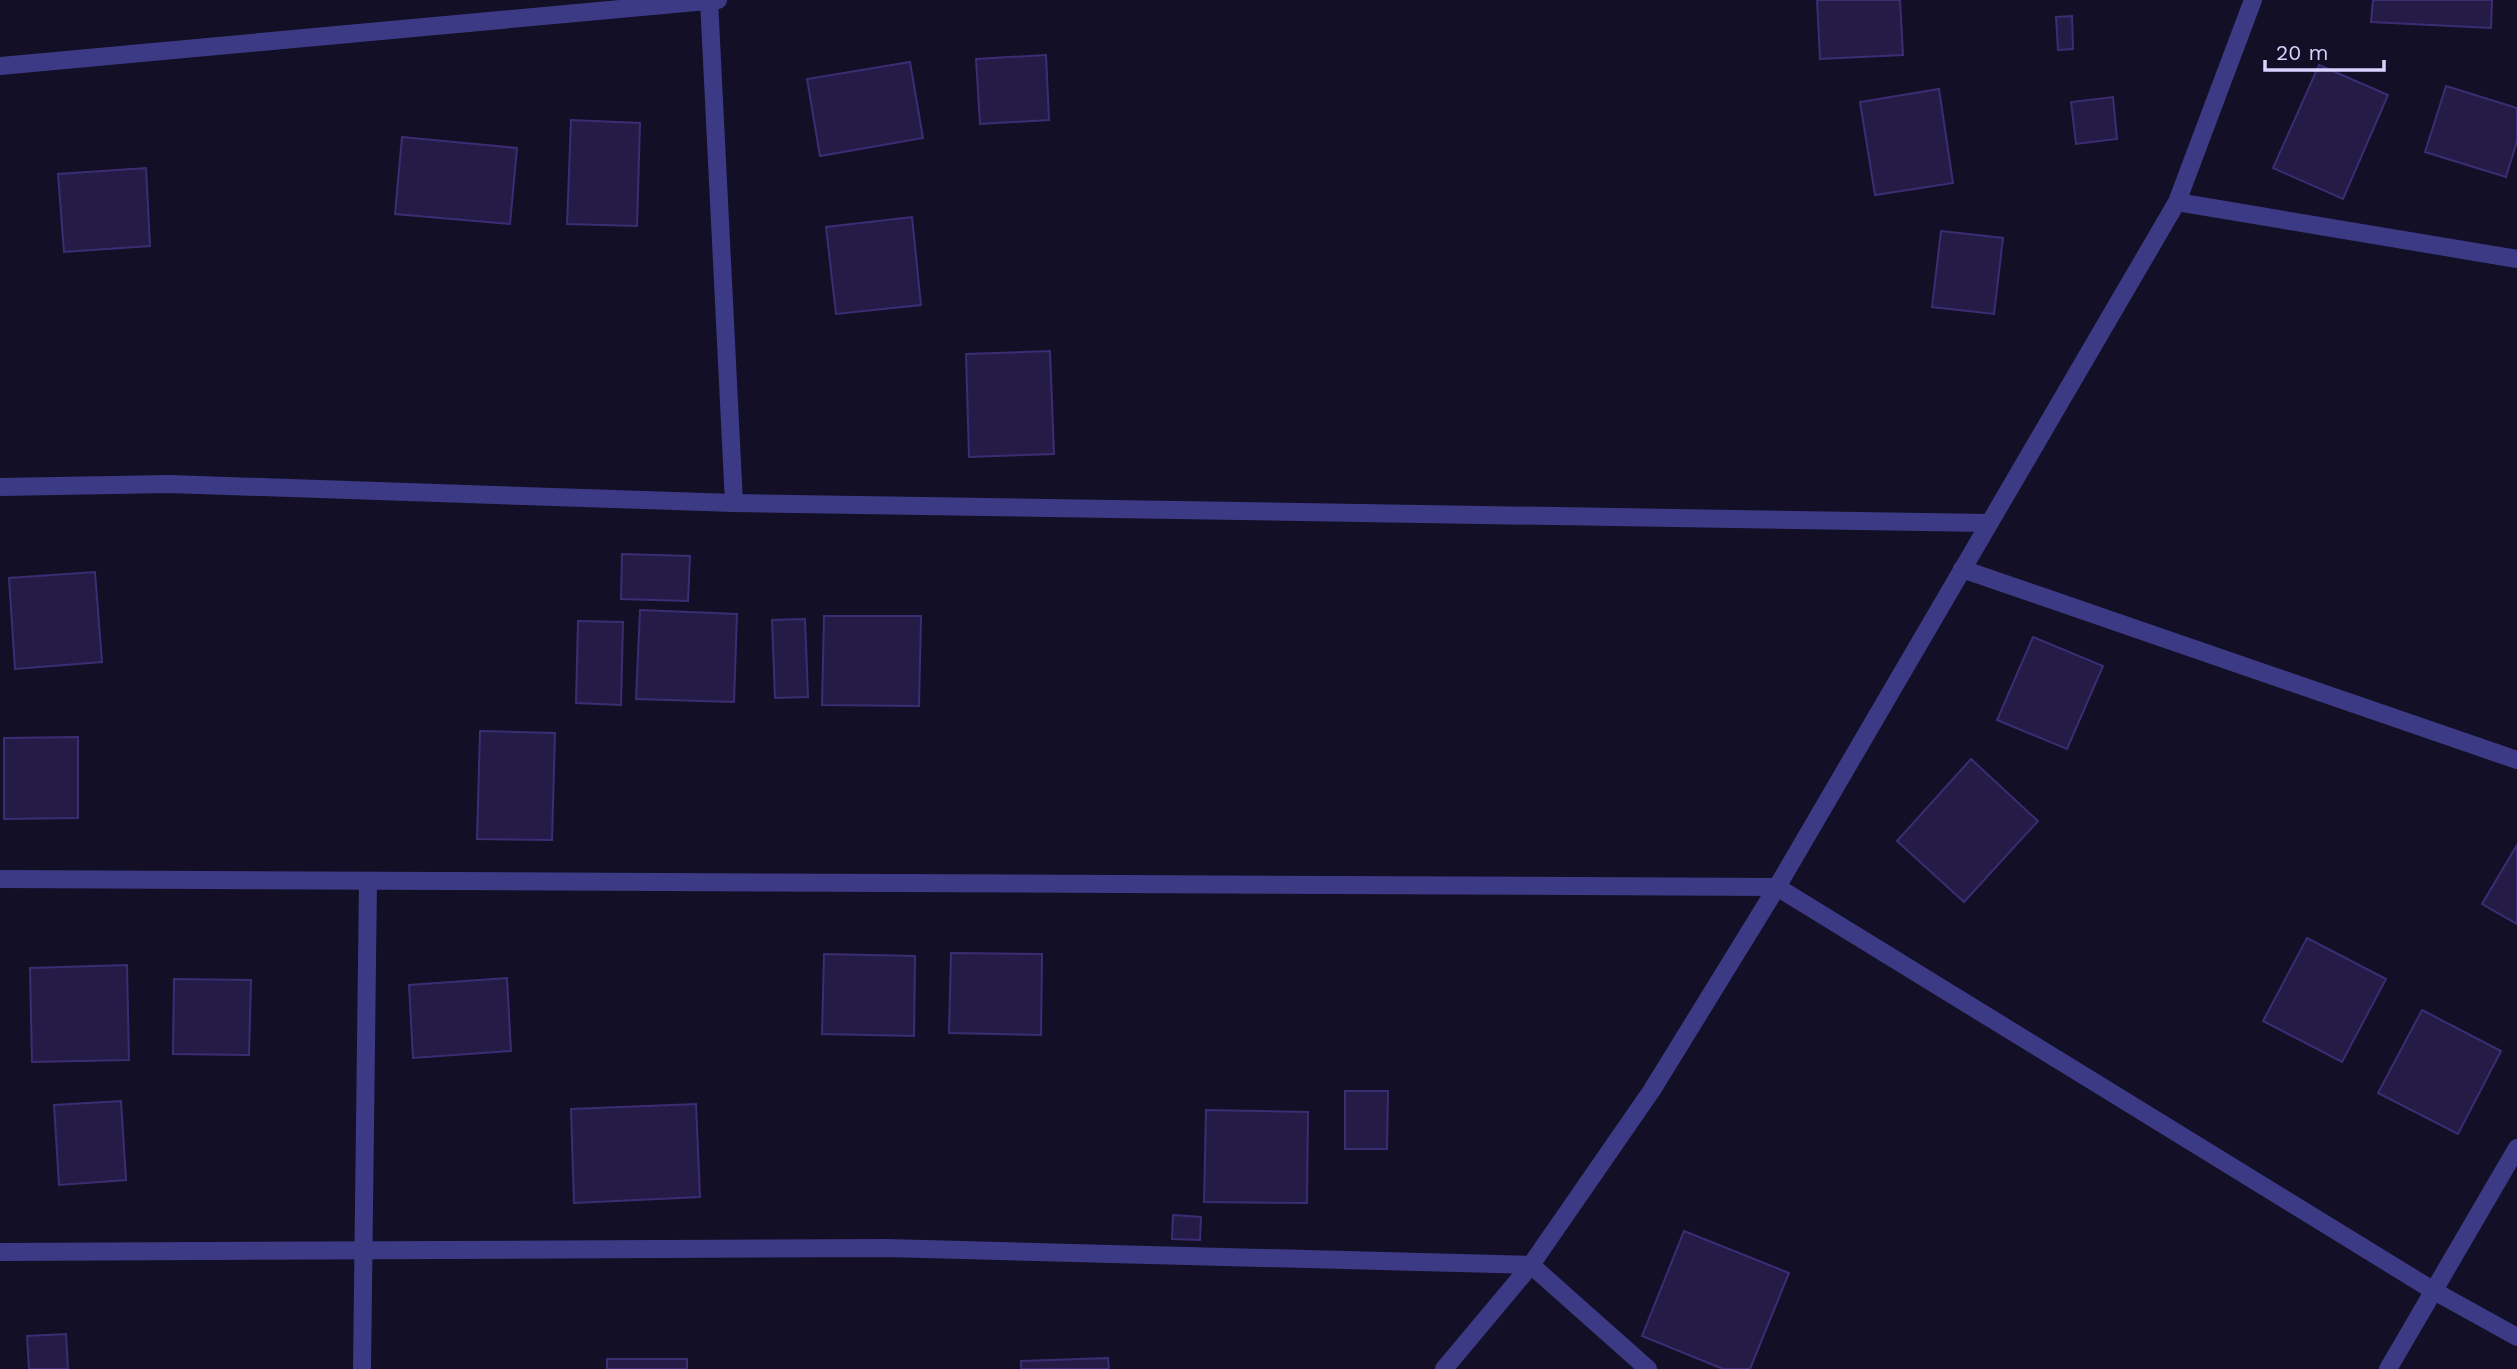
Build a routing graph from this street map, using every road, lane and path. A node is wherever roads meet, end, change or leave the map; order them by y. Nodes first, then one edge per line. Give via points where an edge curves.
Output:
1 (2253, 0) edge
2 (713, 1) edge
3 (0, 66) edge
4 (2177, 202) junction
5 (2517, 259) edge
6 (0, 487) edge
7 (734, 503) junction
8 (1988, 523) junction
9 (1962, 569) junction
10 (2517, 760) edge
11 (0, 879) edge
12 (368, 881) junction
13 (1777, 887) junction
14 (2517, 1148) edge
15 (364, 1250) junction
16 (0, 1252) edge
17 (1531, 1265) junction
18 (2434, 1291) junction
19 (2517, 1337) edge
20 (362, 1369) edge
21 (1444, 1369) edge
22 (1648, 1369) edge
23 (2388, 1369) edge

1 - 4 street
2 - 3 street
2 - 7 street
4 - 5 street
4 - 8 street
6 - 7 street via 170,484
7 - 8 street
8 - 9 street
9 - 10 street
9 - 13 street
11 - 12 street
12 - 13 street
12 - 15 street
13 - 17 street via 1652,1090
13 - 18 street
14 - 18 street
15 - 16 street
15 - 17 street via 887,1248
15 - 20 street
17 - 21 street
17 - 22 street
18 - 19 street
18 - 23 street

